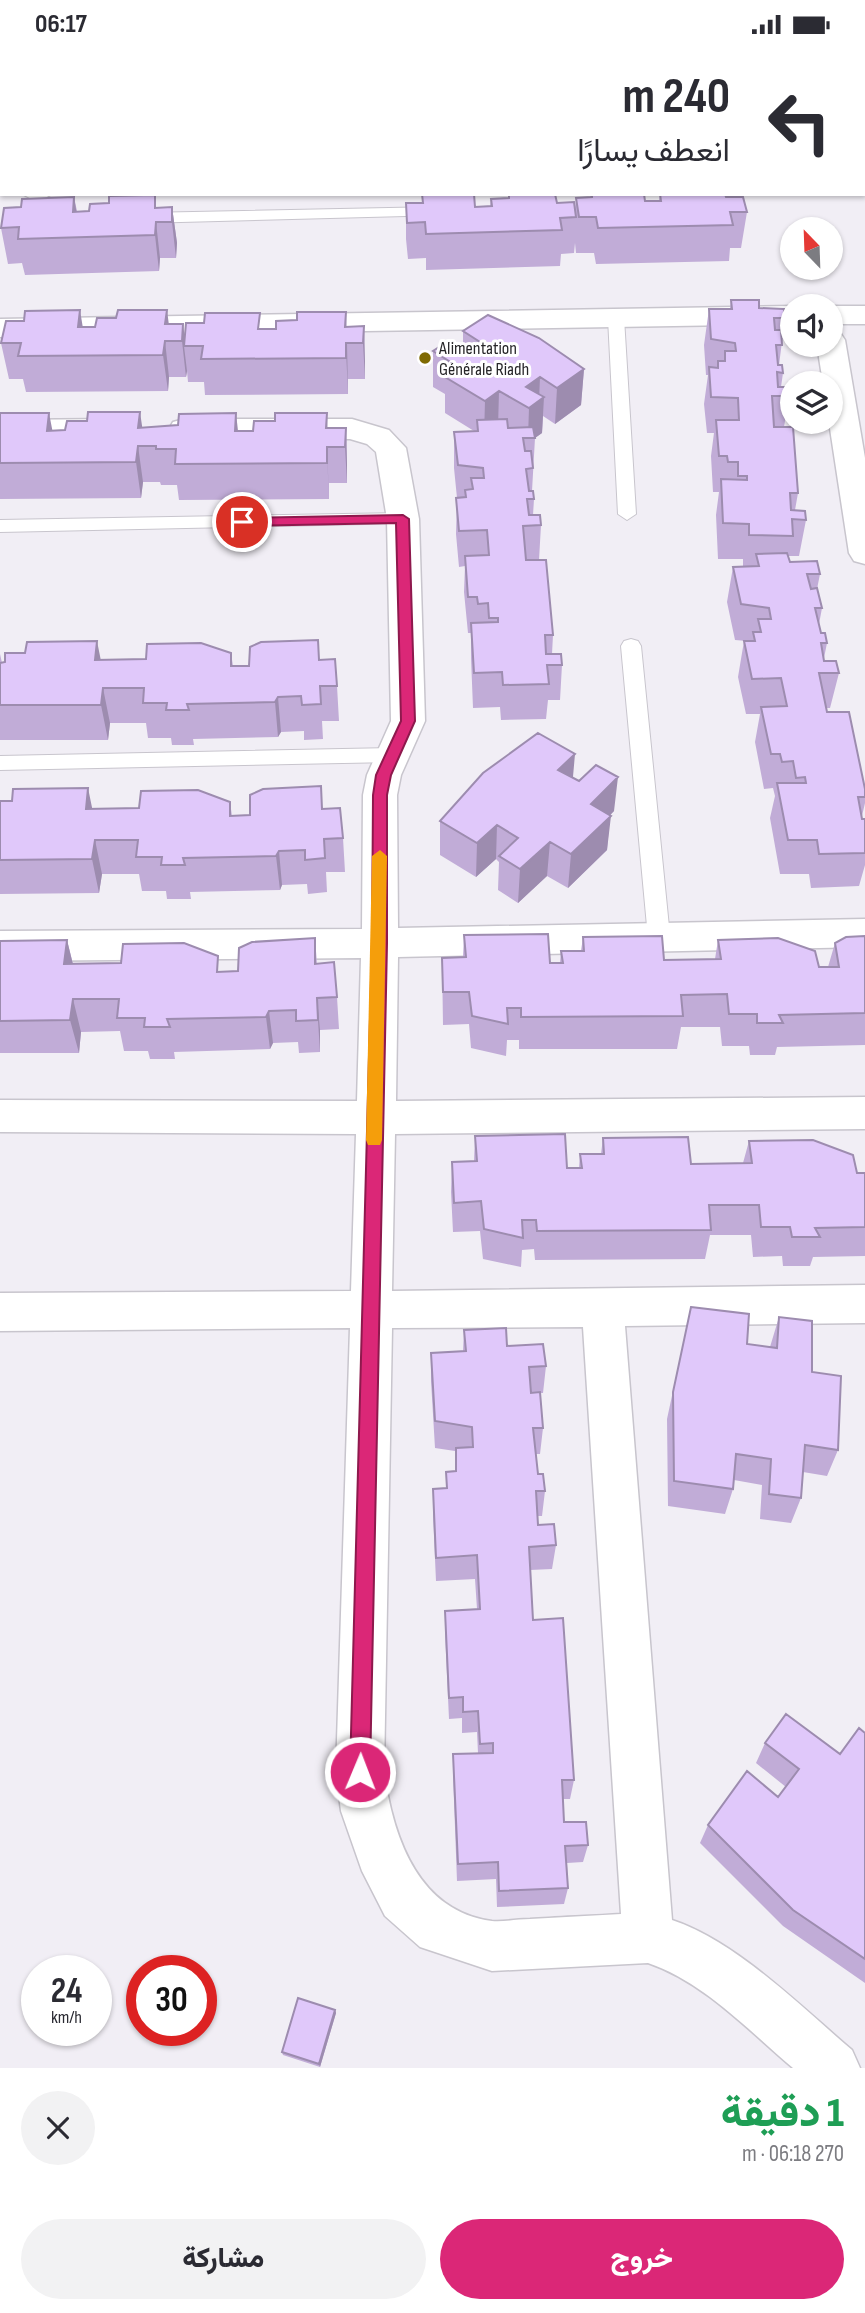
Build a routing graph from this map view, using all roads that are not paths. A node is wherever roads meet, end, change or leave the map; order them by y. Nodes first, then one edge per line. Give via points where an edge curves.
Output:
1 (34, 196) edge
2 (460, 211) edge
3 (85, 219) edge
4 (125, 219) edge
5 (780, 315) edge
6 (843, 315) edge
7 (865, 315) edge
8 (616, 318) junction
9 (0, 328) edge
10 (834, 357) edge
11 (0, 430) edge
12 (626, 514) dead end
13 (403, 519) junction
14 (0, 526) edge
15 (865, 553) edge
16 (631, 646) dead end
17 (393, 755) junction
18 (0, 762) edge
19 (865, 933) edge
20 (659, 937) junction
21 (380, 943) junction
22 (0, 946) edge
23 (865, 1113) edge
24 (0, 1116) edge
25 (374, 1118) junction
26 (865, 1304) edge
27 (369, 1308) junction
28 (603, 1308) junction
29 (0, 1312) edge
30 (648, 1938) junction
31 (834, 2068) edge

1 - 3 lane
2 - 4 lane
5 - 8 street
6 - 7 street
8 - 9 street
8 - 12 lane
10 - 15 street
11 - 13 street via 352,429 378,437 391,448
13 - 14 lane
13 - 17 street via 408,721
16 - 20 lane
17 - 18 lane
17 - 21 street via 380,795
19 - 20 street
20 - 21 street
21 - 22 street
21 - 25 street
23 - 25 street
24 - 25 street
25 - 27 street
26 - 28 street
27 - 28 street
27 - 29 street
27 - 30 street via 360,1772 365,1811 379,1854 403,1898 438,1929 492,1946
28 - 30 street
30 - 31 street via 682,1949 721,1974

